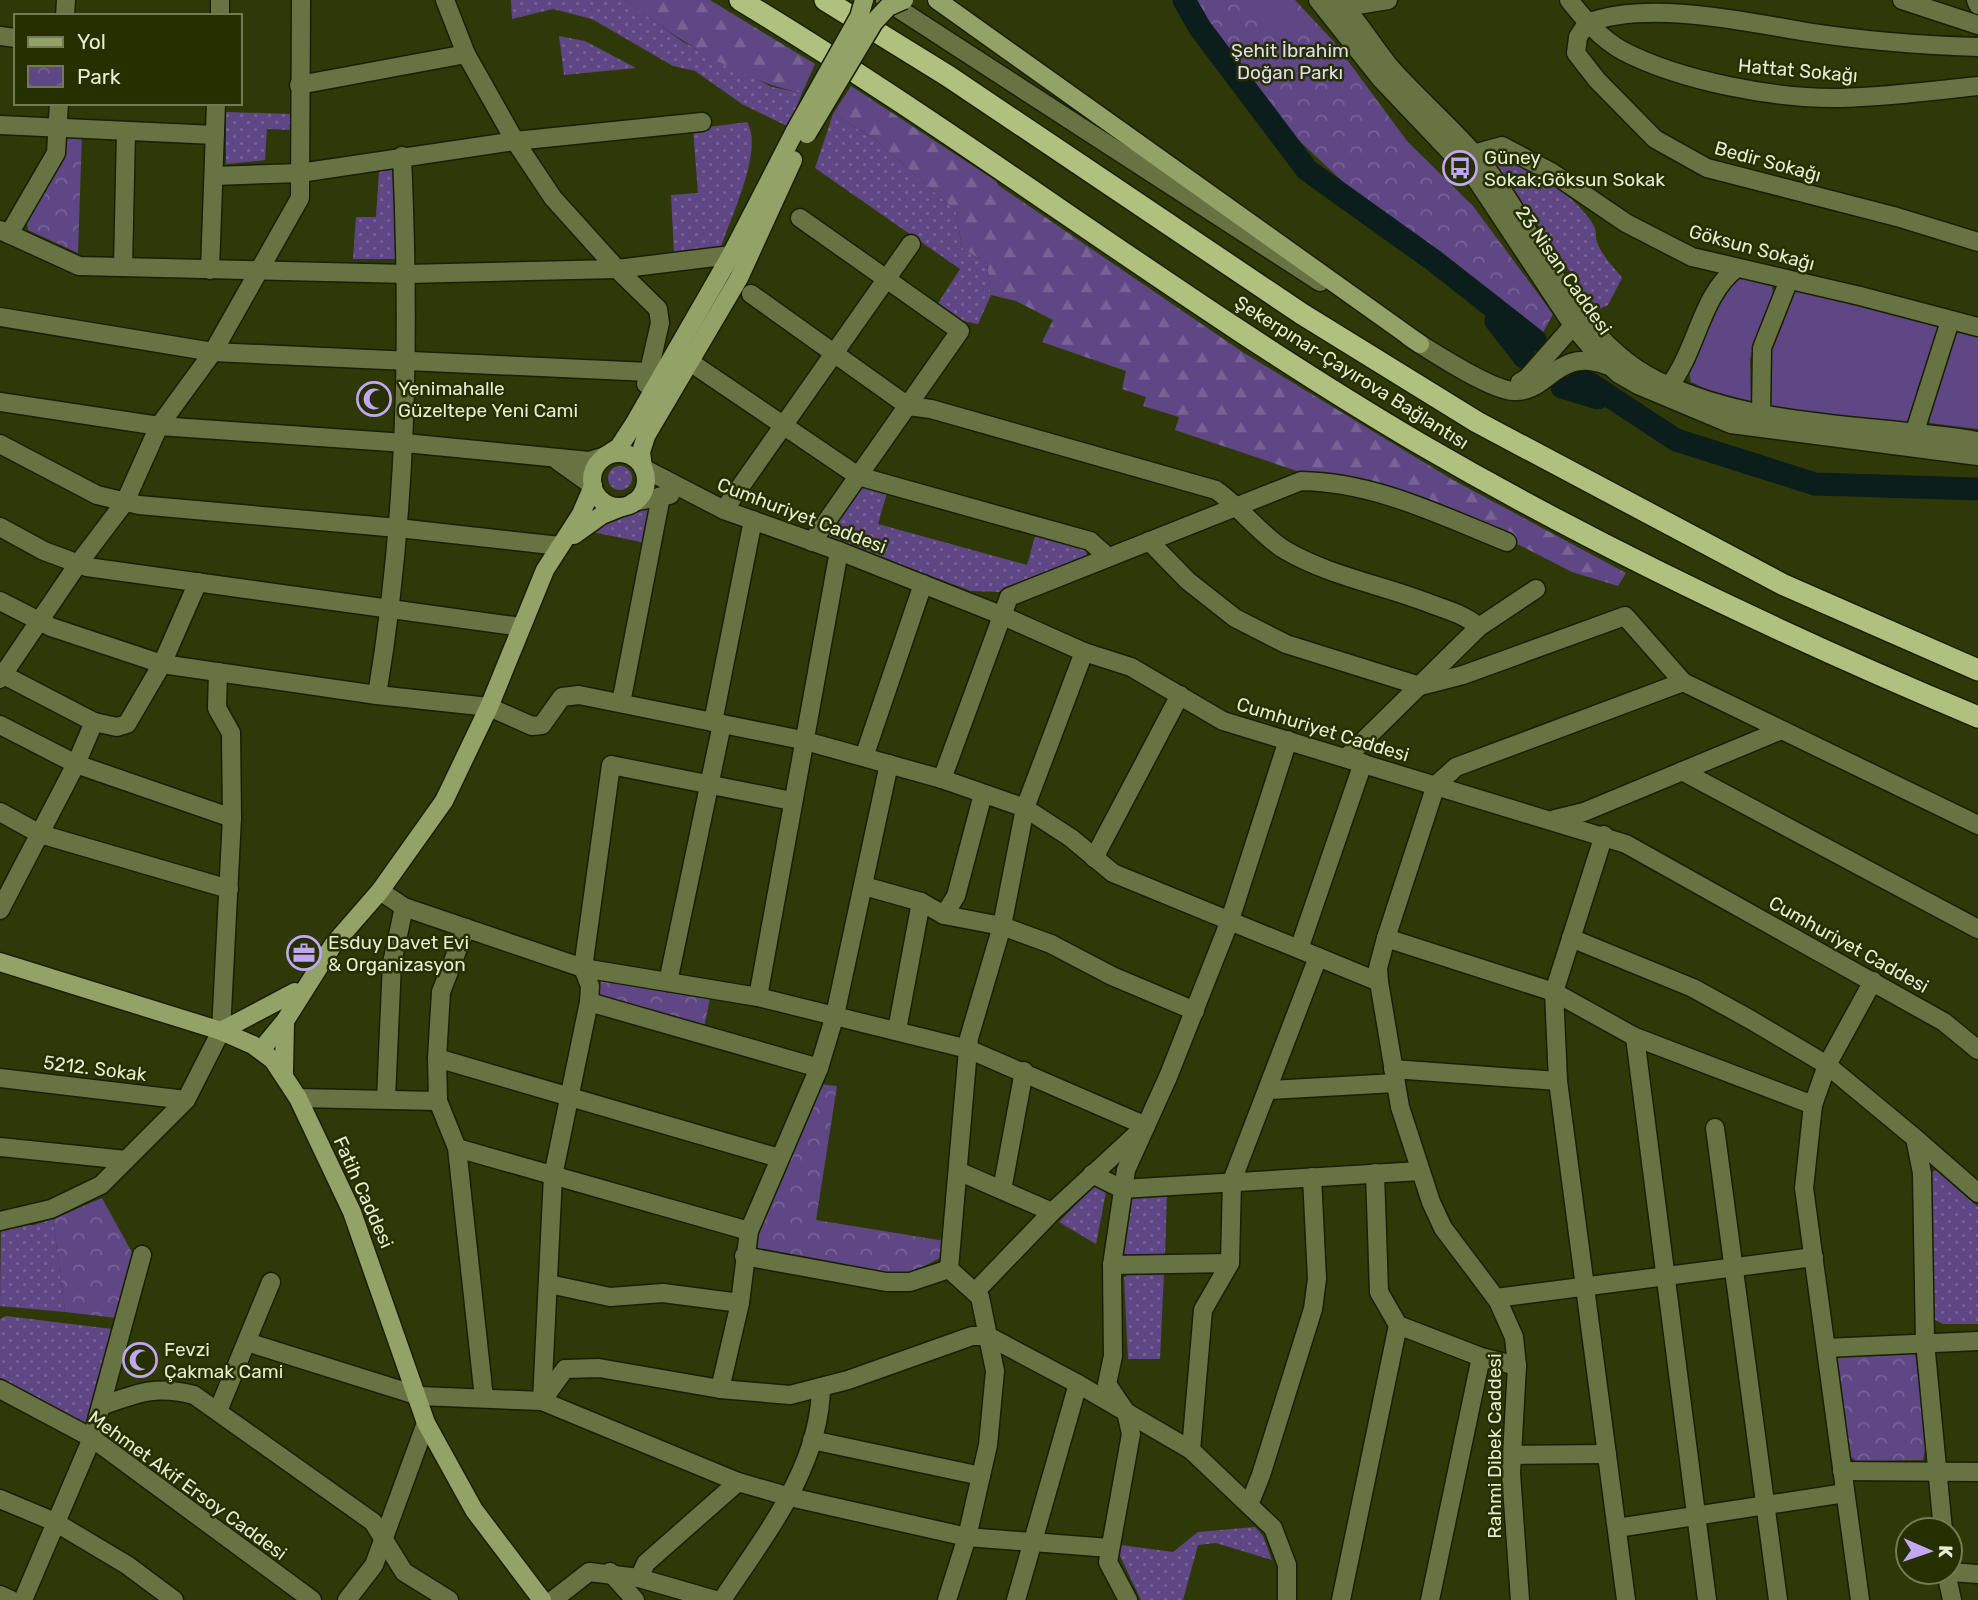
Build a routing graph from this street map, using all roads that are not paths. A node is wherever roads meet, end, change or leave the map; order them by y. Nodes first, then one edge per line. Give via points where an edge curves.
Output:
1 (301, 0) edge
2 (445, 0) edge
3 (740, 0) edge
4 (824, 0) edge
5 (864, 0) edge
6 (885, 0) edge
7 (904, 0) edge
8 (937, 0) edge
9 (1318, 0) edge
10 (1388, 0) edge
11 (1569, 0) edge
12 (1902, 0) edge
13 (1976, 0) edge
14 (1341, 4) edge
15 (1978, 5) edge
16 (1587, 23) junction
17 (1978, 25) edge
18 (1978, 47) edge
19 (466, 54) junction
20 (299, 85) junction
21 (1978, 86) edge
22 (59, 105) edge
23 (216, 105) edge
24 (702, 122) dead end
25 (0, 125) edge
26 (58, 129) junction
27 (127, 132) junction
28 (801, 133) junction
29 (215, 135) junction
30 (514, 141) junction
31 (402, 156) junction
32 (1465, 156) junction
33 (300, 173) junction
34 (214, 176) junction
35 (800, 218) dead end
36 (2, 231) edge
37 (1978, 242) edge
38 (911, 244) dead end
39 (731, 255) junction
40 (123, 267) junction
41 (1737, 268) junction
42 (617, 269) junction
43 (210, 270) junction
44 (259, 272) junction
45 (407, 274) junction
46 (886, 279) junction
47 (1789, 280) junction
48 (751, 294) dead end
49 (1575, 304) junction
50 (0, 317) edge
51 (1950, 321) junction
52 (1574, 327) junction
53 (1978, 327) edge
54 (1420, 344) junction
55 (212, 352) junction
56 (834, 353) junction
57 (407, 359) junction
58 (690, 362) junction
59 (1609, 365) junction
60 (649, 372) junction
61 (1482, 379) junction
62 (1670, 386) junction
63 (0, 402) edge
64 (908, 406) junction
65 (1761, 415) junction
66 (634, 424) junction
67 (783, 424) junction
68 (159, 426) junction
69 (1915, 430) junction
70 (1978, 441) edge
71 (405, 443) junction
72 (0, 444) edge
73 (1978, 456) edge
74 (605, 457) junction
75 (552, 458) junction
76 (643, 468) junction
77 (859, 476) junction
78 (593, 486) junction
79 (661, 496) junction
80 (125, 502) junction
81 (630, 504) junction
82 (1238, 505) junction
83 (724, 510) junction
84 (753, 520) junction
85 (0, 527) edge
86 (398, 528) junction
87 (1149, 541) junction
88 (1507, 541) dead end
89 (812, 542) junction
90 (560, 546) junction
91 (839, 551) junction
92 (1108, 557) junction
93 (78, 564) junction
94 (198, 582) junction
95 (923, 584) junction
96 (1536, 589) dead end
97 (0, 601) edge
98 (391, 611) junction
99 (1001, 615) junction
100 (41, 622) junction
101 (521, 627) junction
102 (1479, 627) junction
103 (1084, 652) junction
104 (162, 664) junction
105 (1978, 670) edge
106 (218, 671) junction
107 (1, 676) edge
108 (1683, 682) junction
109 (1420, 686) junction
110 (377, 695) junction
111 (1180, 695) junction
112 (621, 703) junction
113 (489, 707) junction
114 (1978, 717) edge
115 (94, 722) junction
116 (717, 723) junction
117 (0, 724) edge
118 (1779, 731) junction
119 (802, 740) junction
120 (1288, 740) junction
121 (864, 757) junction
122 (1355, 761) junction
123 (76, 764) junction
124 (889, 764) junction
125 (1682, 771) junction
126 (942, 779) junction
127 (710, 785) junction
128 (1436, 785) junction
129 (983, 794) junction
130 (792, 801) junction
131 (1025, 808) junction
132 (0, 812) edge
133 (232, 818) junction
134 (1553, 820) junction
135 (1978, 825) edge
136 (40, 834) junction
137 (1604, 835) junction
138 (1094, 858) junction
139 (864, 886) junction
140 (229, 890) junction
141 (380, 891) junction
142 (921, 902) junction
143 (404, 908) junction
144 (0, 910) edge
145 (944, 915) junction
146 (1229, 923) junction
147 (1002, 926) junction
148 (466, 928) junction
149 (1978, 929) edge
150 (1386, 938) junction
151 (1571, 938) junction
152 (1299, 949) junction
153 (1318, 957) junction
154 (0, 962) edge
155 (583, 968) junction
156 (0, 972) edge
157 (37, 975) junction
158 (314, 975) junction
159 (1873, 981) junction
160 (668, 982) junction
161 (1379, 982) junction
162 (295, 992) junction
163 (1553, 992) junction
164 (758, 997) junction
165 (589, 1002) junction
166 (1195, 1011) junction
167 (835, 1015) junction
168 (285, 1021) junction
169 (897, 1030) junction
170 (222, 1031) junction
171 (1635, 1037) junction
172 (257, 1048) junction
173 (968, 1049) junction
174 (1978, 1050) edge
175 (437, 1058) junction
176 (1827, 1065) junction
177 (819, 1068) junction
178 (1024, 1071) junction
179 (284, 1073) junction
180 (1394, 1076) junction
181 (0, 1078) edge
182 (1558, 1081) junction
183 (1270, 1090) junction
184 (568, 1094) junction
185 (298, 1098) junction
186 (386, 1099) junction
187 (186, 1100) junction
188 (438, 1101) junction
189 (1813, 1105) junction
190 (1146, 1126) junction
191 (1715, 1128) dead end
192 (1914, 1138) junction
193 (0, 1147) edge
194 (457, 1148) junction
195 (779, 1157) junction
196 (126, 1160) junction
197 (958, 1171) junction
198 (1420, 1171) junction
199 (1375, 1173) junction
200 (1092, 1174) junction
201 (553, 1175) junction
202 (1312, 1177) junction
203 (1233, 1181) junction
204 (1122, 1189) junction
205 (1002, 1190) junction
206 (1978, 1193) edge
207 (1052, 1212) junction
208 (0, 1221) edge
209 (750, 1231) junction
210 (142, 1255) dead end
211 (744, 1256) junction
212 (1814, 1257) junction
213 (1230, 1263) junction
214 (1112, 1265) junction
215 (1734, 1267) junction
216 (949, 1269) junction
217 (1665, 1276) junction
218 (271, 1282) dead end
219 (549, 1284) junction
220 (1585, 1286) junction
221 (975, 1292) junction
222 (1496, 1298) junction
223 (740, 1303) junction
224 (1398, 1325) junction
225 (988, 1336) junction
226 (1978, 1341) edge
227 (247, 1342) junction
228 (1925, 1342) junction
229 (1826, 1348) junction
230 (1481, 1357) junction
231 (1517, 1366) junction
232 (1079, 1384) junction
233 (821, 1387) junction
234 (0, 1389) edge
235 (720, 1389) junction
236 (419, 1396) junction
237 (484, 1398) junction
238 (542, 1401) junction
239 (101, 1406) junction
240 (218, 1411) junction
241 (1126, 1412) junction
242 (426, 1423) junction
243 (92, 1438) junction
244 (812, 1440) junction
245 (1191, 1450) junction
246 (1607, 1454) junction
247 (1512, 1455) junction
248 (1938, 1471) junction
249 (1842, 1472) junction
250 (1978, 1472) edge
251 (981, 1476) junction
252 (738, 1482) junction
253 (1845, 1493) junction
254 (790, 1497) junction
255 (0, 1499) edge
256 (1249, 1505) junction
257 (1765, 1505) junction
258 (1696, 1516) junction
259 (1941, 1516) edge
260 (55, 1522) junction
261 (1617, 1528) junction
262 (967, 1537) junction
263 (1032, 1542) junction
264 (384, 1543) junction
265 (1110, 1548) junction
266 (610, 1572) junction
267 (639, 1578) junction
268 (0, 1595) edge
269 (11, 1600) edge
270 (23, 1600) edge
271 (174, 1600) edge
272 (312, 1600) edge
273 (346, 1600) edge
274 (449, 1600) edge
275 (542, 1600) edge
276 (553, 1600) edge
277 (635, 1600) edge
278 (715, 1600) edge
279 (722, 1600) edge
280 (947, 1600) edge
281 (1016, 1600) edge
282 (1128, 1600) edge
283 (1286, 1600) edge
284 (1341, 1600) edge
285 (1430, 1600) edge
286 (1520, 1600) edge
287 (1626, 1600) edge
288 (1707, 1600) edge
289 (1778, 1600) edge
290 (1860, 1600) edge

1 - 20 street
2 - 19 street
3 - 114 highway, Şekerpınar-Çayırova Bağlantısı via 880,87 1237,329 1422,444 1595,541 1716,602
4 - 105 highway, Şekerpınar-Çayırova Bağlantısı via 948,76 1302,314 1477,422 1782,584
5 - 28 main road, bridge
6 - 54 street
7 - 28 main road, bridge via 888,7 874,22
8 - 54 main road
9 - 32 street, 23 Nisan Caddesi via 1380,78
10 - 14 street
11 - 16 street, Hattat Sokağı
12 - 17 street
13 - 15 street
14 - 32 street, 23 Nisan Caddesi
16 - 18 street via 1604,13 1649,7 1903,44
16 - 21 street, Hattat Sokağı via 1622,50 1683,74 1740,89 1838,98
16 - 37 street, Bedir Sokağı via 1578,37 1576,53 1655,139 1707,168
19 - 20 street
19 - 30 street
20 - 33 street
22 - 26 street
23 - 29 street
24 - 30 street
25 - 26 street
26 - 27 street
26 - 36 street via 56,153
27 - 29 street
27 - 40 street
28 - 39 main road
28 - 58 main road via 739,278
29 - 34 street
30 - 31 street
30 - 42 street via 553,198
31 - 33 street
31 - 45 street
32 - 41 street, Göksun Sokağı via 1502,146 1648,235 1692,257
32 - 49 street, 23 Nisan Caddesi via 1482,163
32 - 52 street, 23 Nisan Caddesi
33 - 34 street
33 - 44 street via 300,198
34 - 43 street
35 - 46 street
36 - 40 street via 79,266
38 - 46 street
39 - 42 street
39 - 66 main road
40 - 43 street
41 - 47 street, Göksun Sokağı
41 - 62 street via 1722,279 1681,372
42 - 45 street
42 - 60 street via 658,309 660,323
43 - 44 street
44 - 45 street
44 - 55 street
45 - 57 street
46 - 56 street
46 - 64 street via 960,331
47 - 51 street, Göksun Sokağı
47 - 65 street via 1762,348
48 - 56 street
49 - 52 street via 1579,318
49 - 62 street, 23 Nisan Caddesi via 1622,359
50 - 55 street
51 - 53 street, Göksun Sokağı
51 - 69 street
52 - 59 street, 23 Nisan Caddesi
52 - 61 street via 1527,378 1511,384
54 - 61 street
55 - 57 street
55 - 68 street
56 - 64 street
56 - 67 street
57 - 60 street
57 - 71 street
58 - 67 street
58 - 76 main road via 646,436
59 - 61 street via 1591,359 1577,361 1514,392
59 - 73 street, 23 Nisan Caddesi via 1638,385 1731,424
60 - 66 street
62 - 65 street, 23 Nisan Caddesi
63 - 68 street
64 - 77 street
64 - 82 street via 1216,490
65 - 69 street, 23 Nisan Caddesi
66 - 74 main road via 619,447
67 - 77 street
67 - 83 street
68 - 71 street
68 - 80 street
69 - 70 street, 23 Nisan Caddesi
71 - 75 street
71 - 86 street
72 - 80 street via 97,495
74 - 75 street via 589,461
74 - 76 main road via 626,454
74 - 78 main road via 594,469
75 - 78 street
76 - 81 main road via 644,488
76 - 83 street, Cumhuriyet Caddesi
77 - 89 street
77 - 92 street via 1090,541
78 - 81 main road via 606,503
78 - 90 main road
79 - 81 street
79 - 83 street via 680,496
79 - 112 street
80 - 86 street
80 - 93 street
81 - 90 main road via 584,525
82 - 87 street
82 - 88 street via 1301,481 1331,482 1393,497
82 - 102 street via 1283,549 1468,618
83 - 84 street, Cumhuriyet Caddesi
84 - 89 street, Cumhuriyet Caddesi
84 - 116 street
85 - 93 street
86 - 90 street
86 - 98 street
87 - 92 street
87 - 109 street via 1188,581 1235,618 1286,644
89 - 91 street, Cumhuriyet Caddesi
90 - 101 main road
91 - 95 street, Cumhuriyet Caddesi
91 - 119 street
92 - 99 street via 1009,597
93 - 94 street
93 - 100 street
94 - 98 street
94 - 104 street
95 - 99 street, Cumhuriyet Caddesi
95 - 121 street
96 - 102 street
97 - 100 street
98 - 101 street
98 - 110 street
99 - 103 street, Cumhuriyet Caddesi
99 - 126 street
100 - 104 street
100 - 107 street
101 - 113 main road
102 - 109 street
103 - 111 street, Cumhuriyet Caddesi via 1131,667
103 - 131 street
104 - 106 street
104 - 115 street via 127,724 117,727
106 - 110 street
106 - 133 street via 217,708 231,733
107 - 115 street
108 - 109 street via 1625,616
108 - 118 street
108 - 128 street via 1456,767
109 - 122 street
110 - 113 street
111 - 120 street, Cumhuriyet Caddesi via 1223,721
111 - 138 street
112 - 113 street via 579,695 562,698 542,725 532,726
112 - 116 street
113 - 141 main road via 444,802
115 - 123 street
116 - 119 street
116 - 127 street
117 - 123 street
118 - 125 street
118 - 135 street
119 - 121 street
119 - 130 street
120 - 122 street, Cumhuriyet Caddesi
120 - 146 street
121 - 124 street
122 - 128 street, Cumhuriyet Caddesi
122 - 152 street
123 - 133 street
123 - 136 street
124 - 126 street
124 - 139 street
125 - 134 street via 1584,812
125 - 149 street
126 - 129 street
127 - 130 street
127 - 155 street via 611,765
127 - 160 street
128 - 134 street, Cumhuriyet Caddesi
128 - 150 street, Rahmi Dibek Caddesi
129 - 131 street
129 - 145 street via 956,896
130 - 164 street
131 - 138 street
131 - 147 street
132 - 136 street
133 - 140 street
134 - 137 street, Cumhuriyet Caddesi
136 - 140 street
136 - 144 street
137 - 151 street
137 - 159 street, Cumhuriyet Caddesi
138 - 146 street via 1138,886
139 - 142 street
139 - 167 street
140 - 170 street
141 - 143 street
141 - 158 main road via 333,945
142 - 145 street
142 - 169 street
143 - 148 street
143 - 186 street via 392,964
145 - 147 street
146 - 152 street
146 - 166 street
147 - 166 street
147 - 173 street
148 - 155 street
148 - 175 street via 442,992
150 - 161 street, Rahmi Dibek Caddesi
150 - 163 street
151 - 163 street
151 - 176 street via 1693,988
152 - 153 street
153 - 161 street
153 - 183 street
154 - 157 main road, Fatih Caddesi
155 - 160 street
155 - 165 street via 590,986
156 - 157 street
157 - 170 main road, Fatih Caddesi
158 - 162 main road
158 - 168 main road
159 - 174 street, Cumhuriyet Caddesi via 1944,1022
159 - 176 street
160 - 164 street
161 - 180 street, Rahmi Dibek Caddesi
162 - 170 main road
162 - 172 main road
163 - 171 street
163 - 182 street
164 - 167 street
165 - 177 street
165 - 184 street
166 - 190 street
167 - 169 street
167 - 177 street
168 - 172 main road
168 - 179 main road
169 - 173 street
170 - 172 main road, Fatih Caddesi
170 - 187 street
171 - 189 street
171 - 217 street
172 - 179 main road, Fatih Caddesi
173 - 178 street
173 - 197 street
175 - 184 street
175 - 188 street
176 - 189 street
176 - 192 street
177 - 195 street
178 - 190 street
178 - 205 street
179 - 185 main road, Fatih Caddesi
180 - 182 street
180 - 183 street
180 - 198 street, Rahmi Dibek Caddesi
181 - 187 street, 5212. Sokak
182 - 220 street
183 - 203 street
184 - 195 street
184 - 201 street
185 - 186 street
185 - 236 main road, Fatih Caddesi via 352,1212
186 - 188 street
187 - 196 street
188 - 194 street
189 - 212 street via 1804,1188
190 - 200 street
190 - 204 street
191 - 215 street
192 - 206 street
192 - 228 street via 1922,1173
193 - 196 street
194 - 201 street
194 - 237 street
195 - 209 street
196 - 208 street via 101,1185 71,1200 32,1216
197 - 205 street
197 - 216 street
198 - 199 street
198 - 222 street, Rahmi Dibek Caddesi via 1443,1228
199 - 202 street
199 - 224 street via 1379,1292
200 - 204 street
200 - 207 street
201 - 209 street
201 - 219 street
202 - 203 street
202 - 256 street via 1317,1279 1313,1309
203 - 204 street
203 - 213 street
204 - 214 street
205 - 207 street
207 - 221 street
209 - 211 street
210 - 239 street
211 - 216 street via 886,1282 910,1282
211 - 223 street
212 - 215 street
212 - 229 street
213 - 214 street
213 - 245 street via 1203,1310
214 - 241 street via 1112,1356 1107,1384
215 - 217 street
215 - 257 street
216 - 221 street
217 - 220 street
217 - 258 street
218 - 227 street
219 - 223 street via 610,1297 663,1293
219 - 238 street
220 - 222 street
220 - 246 street
221 - 225 street
222 - 231 street, Rahmi Dibek Caddesi via 1514,1336
223 - 235 street
224 - 230 street
224 - 284 street
225 - 232 street
225 - 233 street via 972,1336
225 - 251 street via 995,1371
226 - 228 street
227 - 236 street
227 - 240 street
228 - 229 street
228 - 248 street
229 - 249 street
230 - 231 street
230 - 285 street
231 - 247 street, Rahmi Dibek Caddesi
232 - 241 street
232 - 263 street
233 - 235 street via 790,1395
233 - 244 street via 821,1417
234 - 243 street, Mehmet Akif Ersoy Caddesi
235 - 238 street via 600,1368 565,1369
236 - 237 street
236 - 242 main road, Fatih Caddesi
237 - 238 street
238 - 252 street
239 - 240 street via 149,1389 170,1389 194,1395
239 - 243 street
240 - 264 street via 373,1522
241 - 245 street
241 - 265 street via 1131,1434
242 - 264 street
242 - 275 main road, Fatih Caddesi via 474,1510
243 - 260 street
243 - 272 street, Mehmet Akif Ersoy Caddesi
244 - 251 street
244 - 254 street
245 - 256 street
246 - 247 street
246 - 261 street
247 - 286 street, Rahmi Dibek Caddesi
248 - 249 street
248 - 250 street
248 - 259 street
249 - 253 street
251 - 262 street
252 - 254 street
252 - 267 street via 646,1563
253 - 257 street
253 - 290 street
254 - 262 street
254 - 279 street
255 - 260 street
256 - 283 street via 1273,1528 1287,1565
257 - 258 street
257 - 289 street
258 - 261 street
258 - 288 street
260 - 270 street
260 - 271 street via 127,1565
261 - 287 street
262 - 263 street
262 - 280 street
263 - 265 street
263 - 281 street
264 - 273 street via 374,1565
264 - 274 street via 404,1572
265 - 282 street via 1108,1562
266 - 267 street
266 - 276 street via 589,1572
266 - 277 street
267 - 278 street
268 - 269 street

